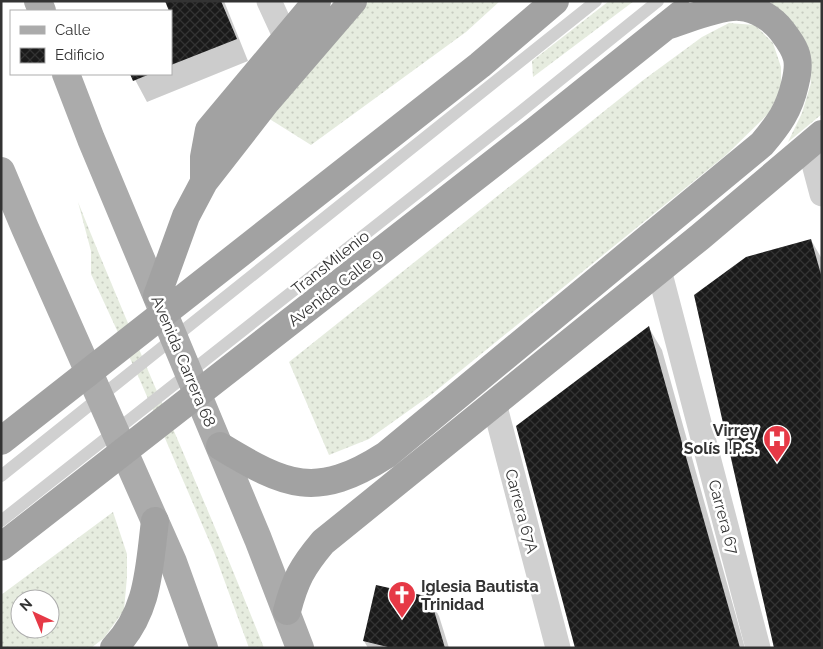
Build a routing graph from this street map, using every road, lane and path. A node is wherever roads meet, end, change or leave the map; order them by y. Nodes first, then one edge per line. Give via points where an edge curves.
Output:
1 (269, 1) edge
2 (317, 1) edge
3 (353, 1) edge
4 (535, 1) edge
5 (555, 1) edge
6 (596, 1) edge
7 (698, 1) edge
8 (708, 1) edge
9 (662, 13) edge
10 (286, 38) junction
11 (511, 39) junction
12 (486, 74) junction
13 (66, 75) edge
14 (527, 122) junction
15 (815, 139) edge
16 (1, 171) edge
17 (204, 182) junction
18 (822, 194) edge
19 (659, 270) junction
20 (157, 296) junction
21 (494, 403) junction
22 (1, 441) edge
23 (220, 446) junction
24 (1, 476) edge
25 (1, 521) edge
26 (155, 521) junction
27 (1, 547) edge
28 (287, 611) junction
29 (114, 648) edge
30 (204, 648) edge
31 (300, 648) edge
32 (558, 648) edge
33 (758, 648) edge

1 - 10 street
2 - 10 highway
3 - 17 highway via 266,102
4 - 11 highway
5 - 11 highway
6 - 12 lane
7 - 9 highway, Avenida Calle 9
8 - 9 highway, Avenida Calle 9
9 - 14 highway, Avenida Calle 9
9 - 23 highway via 740,6 756,10 776,24 794,50 798,72 791,102 779,125 762,144 369,466 335,480 300,483 272,476
10 - 17 highway via 210,130 204,157
11 - 12 highway
12 - 22 highway
12 - 24 lane
13 - 20 main road, Avenida Carrera 68
14 - 25 lane, TransMilenio
14 - 27 highway, Avenida Calle 9
15 - 18 street
15 - 19 highway
16 - 26 main road
17 - 20 highway via 186,216
19 - 21 highway
19 - 33 street, Carrera 67
20 - 23 main road, Avenida Carrera 68
21 - 28 highway via 323,542 305,563 293,587
21 - 32 street, Carrera 67A
23 - 28 main road, Avenida Carrera 68
26 - 29 highway via 141,606 130,629
26 - 30 main road
28 - 31 main road, Avenida Carrera 68

